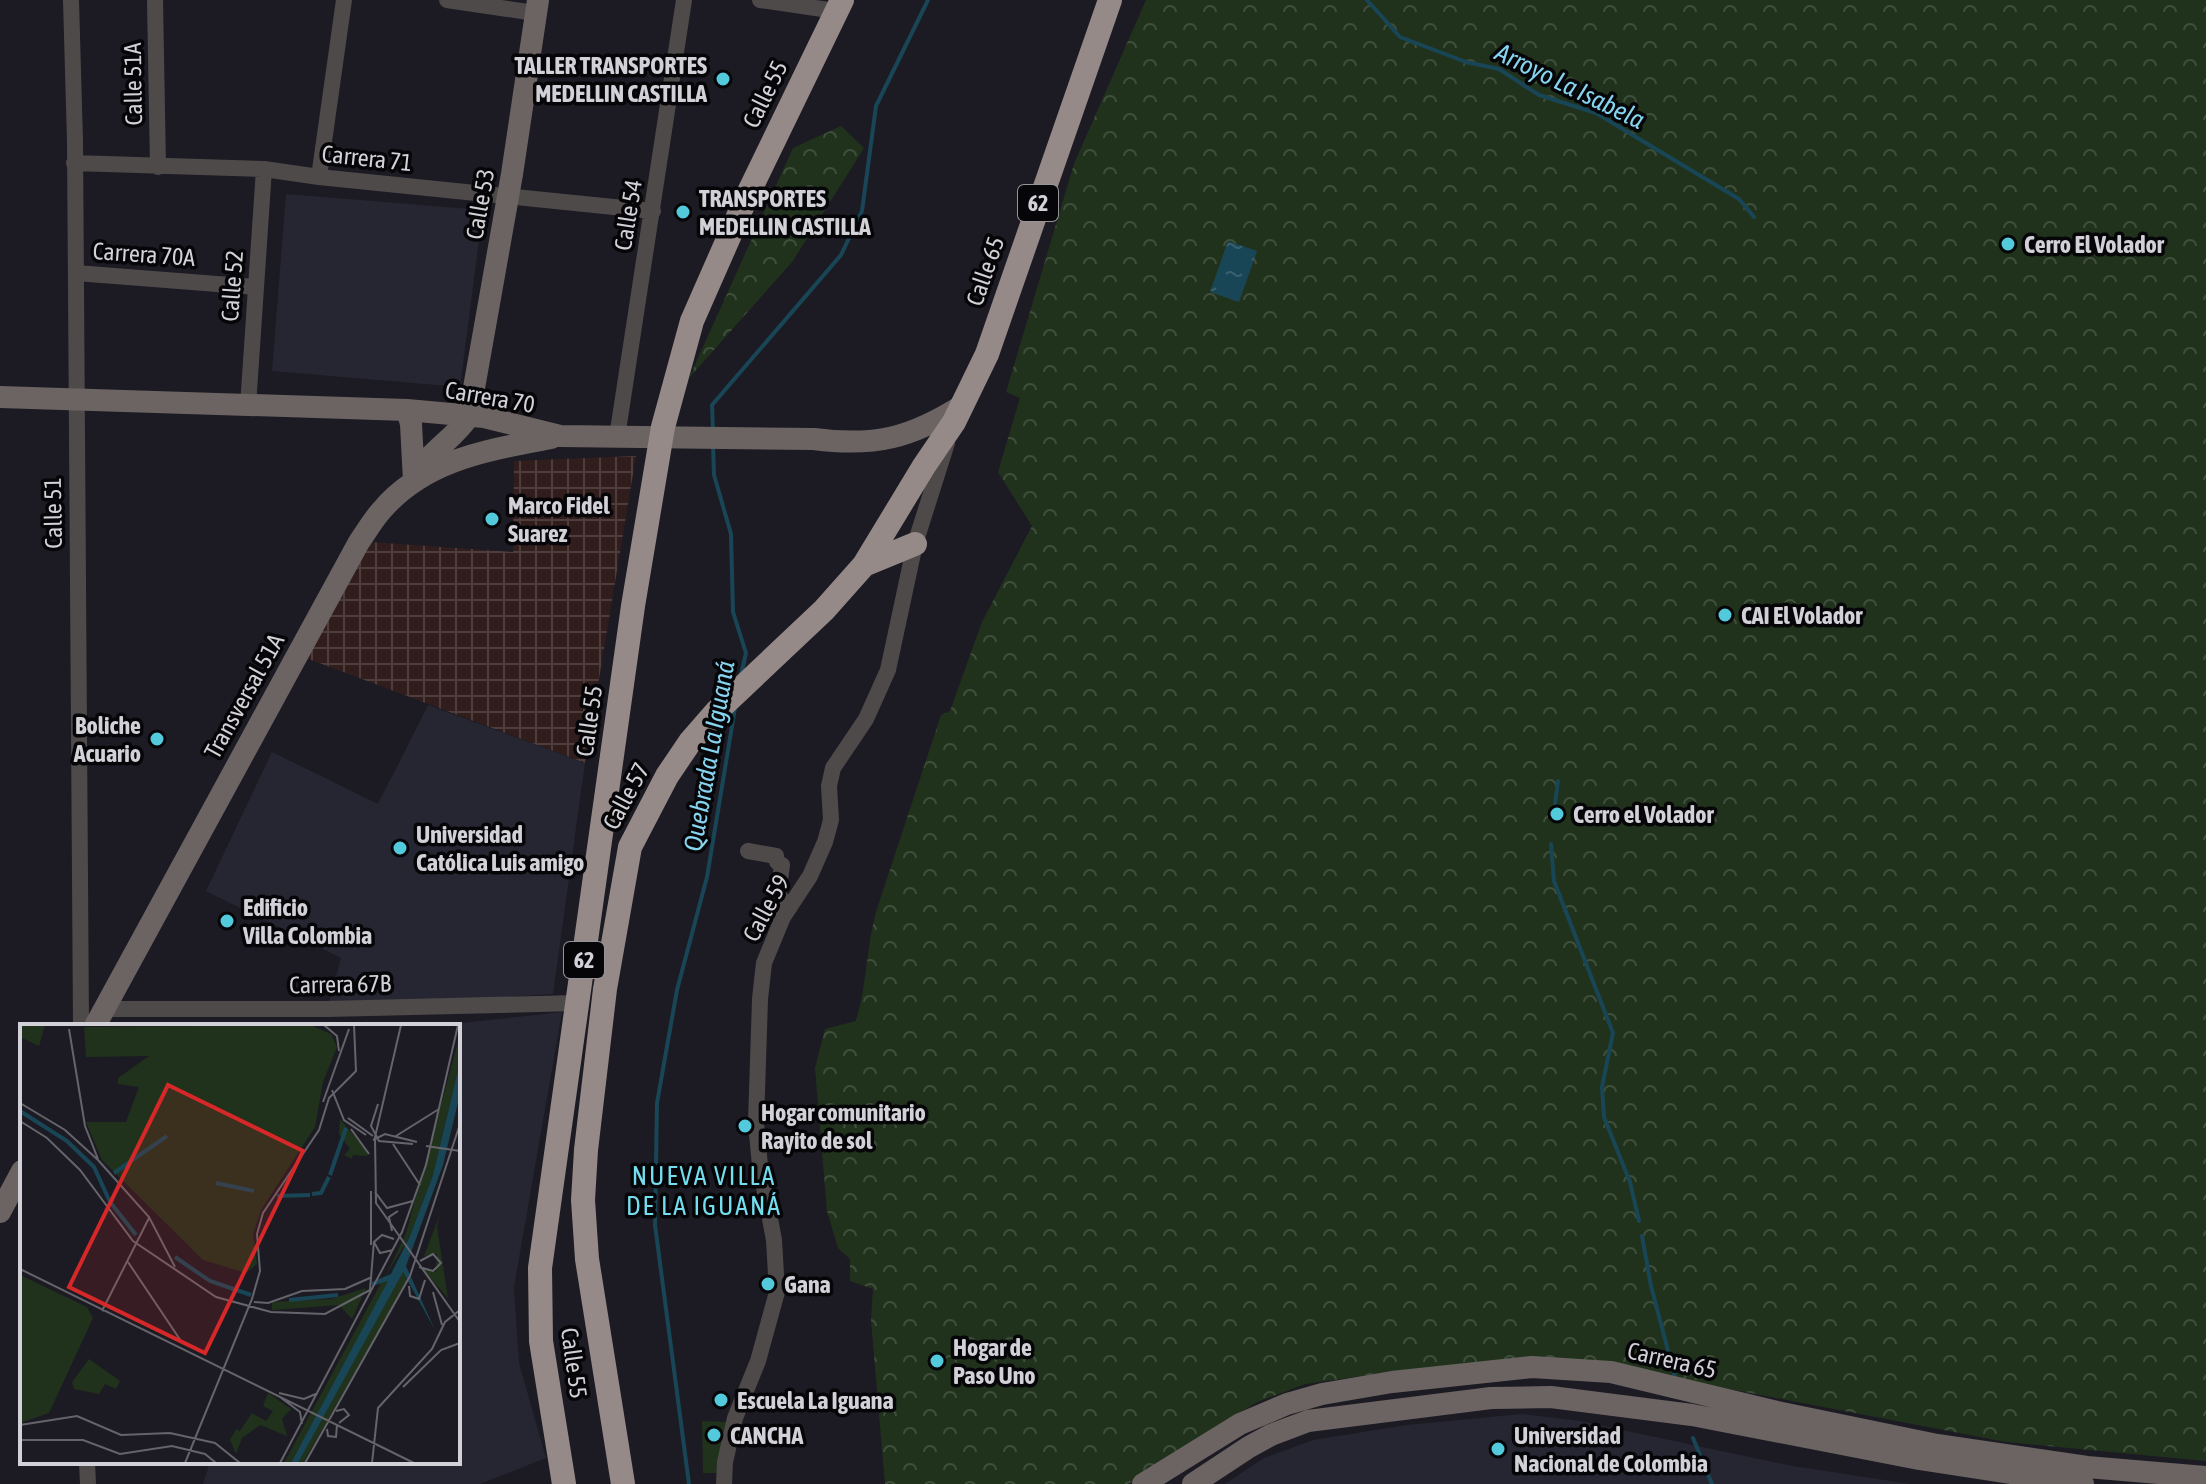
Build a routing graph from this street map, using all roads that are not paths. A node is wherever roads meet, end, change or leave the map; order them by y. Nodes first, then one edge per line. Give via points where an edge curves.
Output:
1 (71, 0) edge
2 (155, 0) edge
3 (344, 0) edge
4 (447, 0) edge
5 (684, 0) edge
6 (760, 0) edge
7 (1110, 0) edge
8 (839, 5) edge
9 (536, 7) edge
10 (74, 163) junction
11 (158, 167) junction
12 (264, 169) junction
13 (319, 177) junction
14 (507, 196) junction
15 (653, 211) junction
16 (76, 273) junction
17 (256, 287) junction
18 (0, 397) edge
19 (248, 406) junction
20 (407, 410) junction
21 (76, 411) junction
22 (958, 413) junction
23 (469, 416) junction
24 (560, 436) junction
25 (672, 436) junction
26 (617, 437) junction
27 (414, 482) junction
28 (915, 544) junction
29 (864, 565) junction
30 (601, 840) junction
31 (630, 847) junction
32 (748, 851) dead end
33 (790, 907) junction
34 (578, 1003) junction
35 (99, 1018) edge
36 (81, 1024) edge
37 (20, 1175) edge
38 (0, 1212) edge
39 (87, 1464) edge
40 (2206, 1477) edge
41 (88, 1484) edge
42 (564, 1484) edge
43 (623, 1484) edge
44 (724, 1484) edge
45 (1143, 1484) edge
46 (1193, 1484) edge
47 (2083, 1484) edge

1 - 10 street, Calle 51
2 - 11 street, Calle 51A
3 - 13 street
4 - 9 street
5 - 15 street, Calle 54
6 - 8 street
7 - 22 highway, Calle 65 / 62 via 987,354
8 - 25 highway, Calle 55 / 62 via 692,321
9 - 14 main road, Calle 53
10 - 11 street, Carrera 71
10 - 16 street, Calle 51
11 - 12 street, Carrera 71
12 - 13 street, Carrera 71
12 - 17 street, Calle 52
13 - 14 street, Carrera 71
14 - 15 street, Carrera 71
14 - 23 main road, Calle 53
15 - 26 street, Calle 54
16 - 17 street, Carrera 70A
16 - 21 street, Calle 51
17 - 19 street, Calle 52
18 - 21 main road, Carrera 70
19 - 20 main road, Carrera 70
19 - 21 main road, Carrera 70
20 - 23 main road, Carrera 70
20 - 27 main road
21 - 36 street, Calle 51
22 - 25 main road, Carrera 70 via 908,435 845,443
22 - 28 street, Calle 59
22 - 29 highway, Calle 57 / 62
23 - 24 main road, Carrera 70
23 - 27 main road, Transversal 51A via 429,456
24 - 26 main road, Carrera 70
24 - 27 main road via 460,457
25 - 26 main road, Carrera 70
25 - 30 highway, Calle 55 / 62 via 633,606
27 - 35 main road, Transversal 51A via 381,510 359,542
28 - 29 highway
28 - 33 street, Calle 59 via 888,670 866,719 833,768 825,842
29 - 31 highway, Calle 57 / 62 via 690,742
30 - 31 highway
30 - 34 highway, Calle 55 / 62
31 - 43 highway, Calle 57 / 62 via 605,989 583,1200 587,1259
32 - 33 street via 776,856 782,865 778,896
33 - 44 street, Calle 59 via 764,963 760,999 760,1166 777,1292 735,1418
34 - 35 street, Carrera 67B
34 - 42 highway, Calle 55 / 62 via 539,1290 541,1341
37 - 38 main road
39 - 41 street
40 - 45 main road, Carrera 65 via 2087,1467 1937,1445 1625,1375 1532,1367 1392,1382 1287,1404 1240,1424
46 - 47 main road, Carrera 65 via 1249,1447 1308,1421 1491,1398 1551,1397 1692,1415

